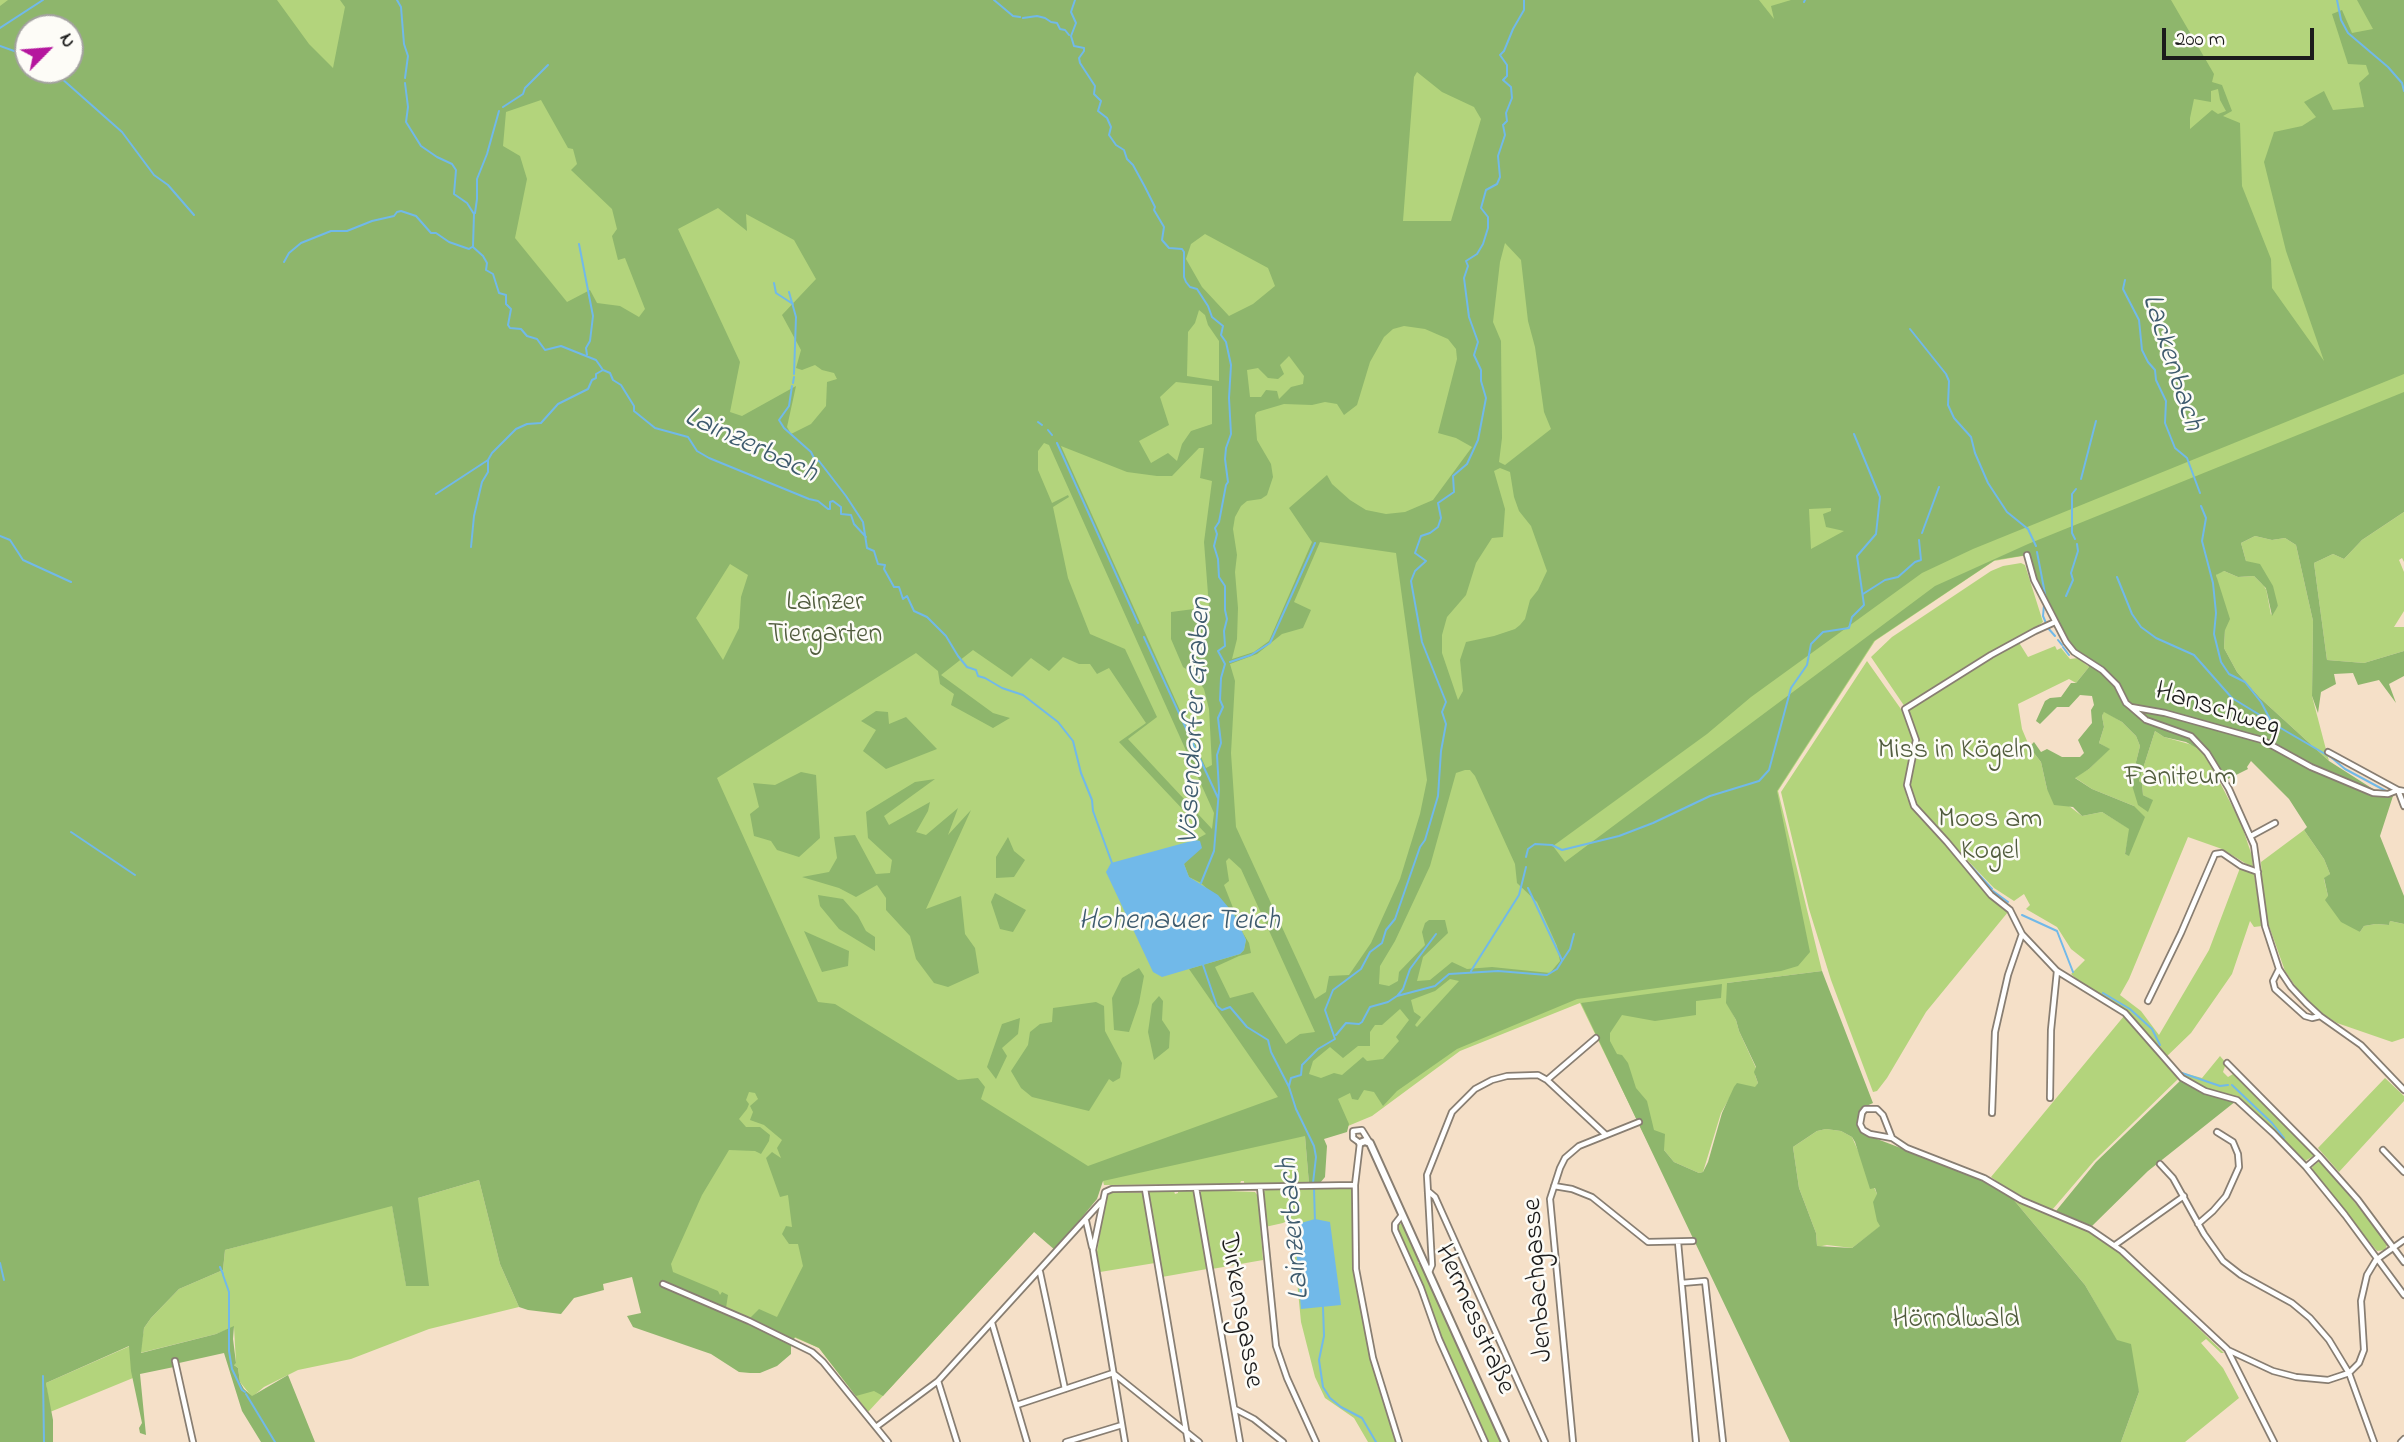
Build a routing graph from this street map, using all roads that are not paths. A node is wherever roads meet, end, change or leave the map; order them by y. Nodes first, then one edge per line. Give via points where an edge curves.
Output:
1 (2027, 555) dead end
2 (2055, 622) junction
3 (2131, 707) junction
4 (2328, 752) dead end
5 (2395, 792) edge
6 (2404, 806) edge
7 (2275, 823) dead end
8 (2251, 836) junction
9 (2258, 872) junction
10 (2022, 934) junction
11 (2279, 969) junction
12 (2057, 971) junction
13 (2148, 1000) dead end
14 (2320, 1016) junction
15 (1596, 1038) dead end
16 (2228, 1063) dead end
17 (1547, 1080) junction
18 (2404, 1090) edge
19 (2050, 1098) dead end
20 (1992, 1113) dead end
21 (1639, 1122) dead end
22 (2217, 1132) dead end
23 (1606, 1135) junction
24 (1892, 1138) junction
25 (1360, 1143) junction
26 (1370, 1143) junction
27 (2383, 1150) dead end
28 (2319, 1156) junction
29 (2160, 1164) dead end
30 (2306, 1167) junction
31 (2404, 1172) edge
32 (1554, 1186) junction
33 (1260, 1187) junction
34 (1145, 1188) junction
35 (1196, 1188) junction
36 (1356, 1188) junction
37 (1427, 1191) junction
38 (2184, 1196) junction
39 (1102, 1201) junction
40 (1402, 1214) junction
41 (1086, 1220) junction
42 (2198, 1223) junction
43 (2404, 1240) edge
44 (1693, 1241) dead end
45 (1678, 1242) junction
46 (2115, 1245) junction
47 (2393, 1246) junction
48 (1093, 1250) junction
49 (2379, 1258) junction
50 (2404, 1262) edge
51 (1040, 1271) junction
52 (1429, 1273) junction
53 (1682, 1283) junction
54 (663, 1284) dead end
55 (2404, 1295) edge
56 (992, 1323) junction
57 (2227, 1349) junction
58 (175, 1360) dead end
59 (1114, 1373) junction
60 (2349, 1373) junction
61 (939, 1381) junction
62 (1065, 1389) junction
63 (1017, 1405) junction
64 (1235, 1408) junction
65 (1122, 1425) junction
66 (876, 1427) junction
67 (1186, 1431) junction
68 (192, 1442) edge
69 (888, 1442) edge
70 (957, 1442) edge
71 (1027, 1442) edge
72 (1066, 1442) edge
73 (1125, 1442) edge
74 (1188, 1442) edge
75 (1199, 1442) edge
76 (1240, 1442) edge
77 (1283, 1442) edge
78 (1316, 1442) edge
79 (1398, 1442) edge
80 (1485, 1442) edge
81 (1505, 1442) edge
82 (1545, 1442) edge
83 (1573, 1442) edge
84 (1696, 1442) edge
85 (1723, 1442) edge
86 (2274, 1442) edge
87 (2374, 1442) edge

1 - 2 street, Hanschweg
2 - 3 street, Hanschweg via 2074,652 2108,675
2 - 10 street via 1905,709 1916,740 1908,785 1914,806 1991,895 2010,910
3 - 5 street, Hanschweg via 2262,740 2324,774 2373,793
3 - 8 street via 2146,720 2190,736 2201,745 2227,785
4 - 5 street
5 - 6 street
7 - 8 street
8 - 9 street
9 - 11 street via 2265,926
9 - 13 street via 2222,853 2215,854
10 - 12 street
10 - 20 street via 1995,1032
11 - 14 street
11 - 14 street via 2274,989 2305,1016
12 - 19 street
12 - 30 street via 2125,1013 2179,1076 2205,1091 2237,1100
14 - 18 street via 2361,1045
15 - 17 street
16 - 28 street
17 - 23 street
17 - 37 street via 1528,1074 1492,1080 1462,1100 1452,1112 1427,1175
21 - 23 street, Jenbachgasse
22 - 42 street via 2233,1142 2239,1167 2226,1196
23 - 32 street, Jenbachgasse via 1579,1146 1565,1158
24 - 24 street via 1878,1110 1862,1113 1863,1130
24 - 46 street via 2072,1220
25 - 26 street
25 - 26 street via 1352,1135 1356,1129 1366,1133
25 - 36 street
26 - 40 street, Hermesstraße
27 - 31 street
28 - 30 street
28 - 47 street
29 - 38 street
30 - 49 street
32 - 45 street via 1592,1197 1648,1242
32 - 83 street, Jenbachgasse via 1550,1199
33 - 35 street
33 - 36 street
33 - 78 street via 1276,1346
34 - 35 street
34 - 39 street via 1108,1189
34 - 67 street
35 - 64 street, Dirkensgasse
36 - 79 street via 1359,1292
37 - 52 street
37 - 82 street via 1435,1197
38 - 42 street
38 - 46 street
39 - 41 street
39 - 48 street
40 - 52 street, Hermesstraße
40 - 80 street, Hermesstraße via 1395,1230
41 - 48 street
41 - 51 street
42 - 60 street via 2232,1269 2284,1297 2310,1318
43 - 47 street
44 - 45 street
45 - 53 street
46 - 57 street
47 - 49 street
47 - 50 street
48 - 59 street
49 - 55 street
49 - 60 street via 2363,1286 2362,1357
51 - 56 street
51 - 62 street
52 - 81 street, Hermesstraße
53 - 84 street
53 - 85 street via 1705,1281
54 - 66 street via 812,1352
56 - 61 street
56 - 63 street
57 - 60 street via 2296,1377 2328,1380
57 - 86 street
58 - 68 street
59 - 62 street
59 - 65 street
59 - 67 street
60 - 87 street
61 - 66 street
61 - 70 street
62 - 63 street
63 - 71 street
64 - 76 street, Dirkensgasse
64 - 77 street
65 - 72 street
65 - 73 street
66 - 69 street
67 - 74 street
67 - 75 street

